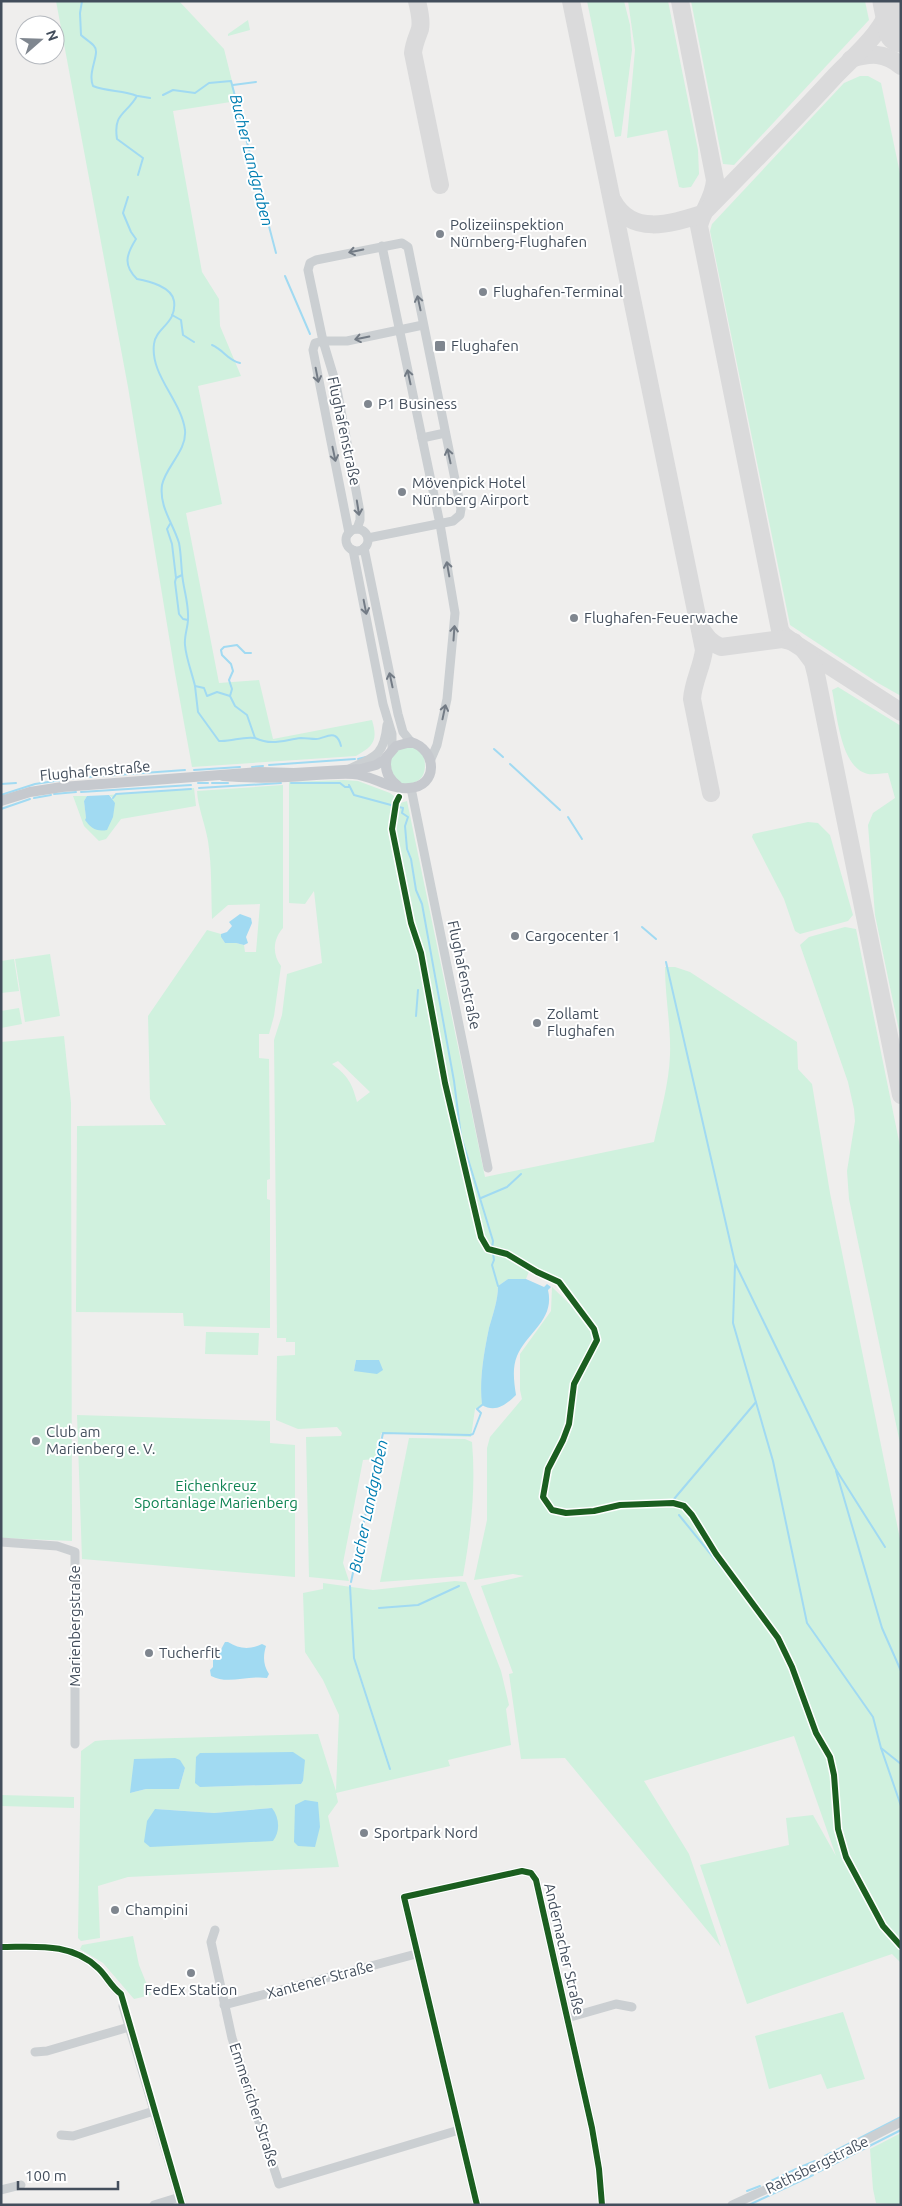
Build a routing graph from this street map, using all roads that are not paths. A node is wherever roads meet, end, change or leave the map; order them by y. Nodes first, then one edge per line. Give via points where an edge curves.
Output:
1 (382, 246) junction
2 (423, 325) junction
3 (400, 330) junction
4 (323, 341) junction
5 (445, 433) junction
6 (422, 438) junction
7 (440, 524) junction
8 (353, 531) junction
9 (368, 538) junction
10 (364, 548) junction
11 (353, 550) junction
12 (388, 719) junction
13 (411, 742) junction
14 (390, 753) junction
15 (431, 759) junction
16 (346, 770) junction
17 (223, 776) junction
18 (398, 786) junction
19 (411, 788) junction
20 (1, 801) edge
21 (488, 1168) dead end
22 (1, 1542) edge
23 (75, 1744) dead end
24 (215, 1930) dead end
25 (1, 1947) edge
26 (416, 1954) junction
27 (121, 1994) dead end
28 (123, 2006) dead end
29 (224, 2006) junction
30 (632, 2007) dead end
31 (567, 2018) junction
32 (129, 2027) junction
33 (35, 2052) dead end
34 (154, 2111) junction
35 (901, 2122) edge
36 (459, 2130) junction
37 (61, 2135) dead end
38 (21, 2184) dead end
39 (1, 2190) edge
40 (181, 2201) edge
41 (154, 2205) edge
42 (477, 2205) edge
43 (602, 2205) edge
44 (732, 2205) edge

2 -> 1 street, Flughafenstraße via 408,247 398,242
1 - 3 street
1 -> 4 street, Flughafenstraße via 310,263 308,270
2 - 3 street
2 - 5 street, Flughafenstraße
3 -> 4 street via 347,341
6 -> 3 street
4 -> 8 street, Flughafenstraße via 336,384 360,512 360,520
4 -> 8 street, Flughafenstraße via 315,343 312,350
5 - 6 street
7 -> 5 street, Flughafenstraße via 455,520 461,509
6 - 7 street
7 - 9 street, Flughafenstraße
15 -> 7 street via 447,699 455,613
8 - 9 street via 362,530
8 - 11 street, Flughafenstraße via 346,541
9 - 10 street
10 - 11 street
13 -> 10 street via 403,732 398,714
11 -> 12 street, Flughafenstraße via 382,704
12 - 14 street, Flughafenstraße via 392,734
12 - 16 street, Flughafenstraße via 384,744 379,753
13 - 14 main road, Flughafenstraße
13 - 15 main road via 422,748
14 - 16 main road, Flughafenstraße via 372,767
14 - 18 main road, Flughafenstraße via 387,772
15 - 19 main road via 427,778
16 - 17 main road, Flughafenstraße
17 - 18 main road, Flughafenstraße via 264,778 352,774
17 - 20 main road, Flughafenstraße via 62,787
18 - 19 main road, Flughafenstraße
19 - 21 street, Flughafenstraße
22 - 23 street, Marienbergstraße via 57,1546 75,1552
24 - 29 street, Emmericher Straße via 211,1942
25 - 27 street via 56,1947 73,1952 98,1968
26 - 29 street, Xantener Straße
26 - 31 street, Andernacher Straße via 404,1898 522,1871 531,1873 536,1880
26 - 36 street, Andernacher Straße
28 - 32 street
29 - 36 street, Emmericher Straße via 279,2184
30 - 31 street, Andernacher Straße via 616,2004
31 - 43 street, Andernacher Straße via 596,2149
32 - 33 street
32 - 34 street
34 - 37 street via 73,2136
34 - 40 street
35 - 44 street, Rathsbergstraße
36 - 42 street, Andernacher Straße
38 - 39 street
40 - 41 street

